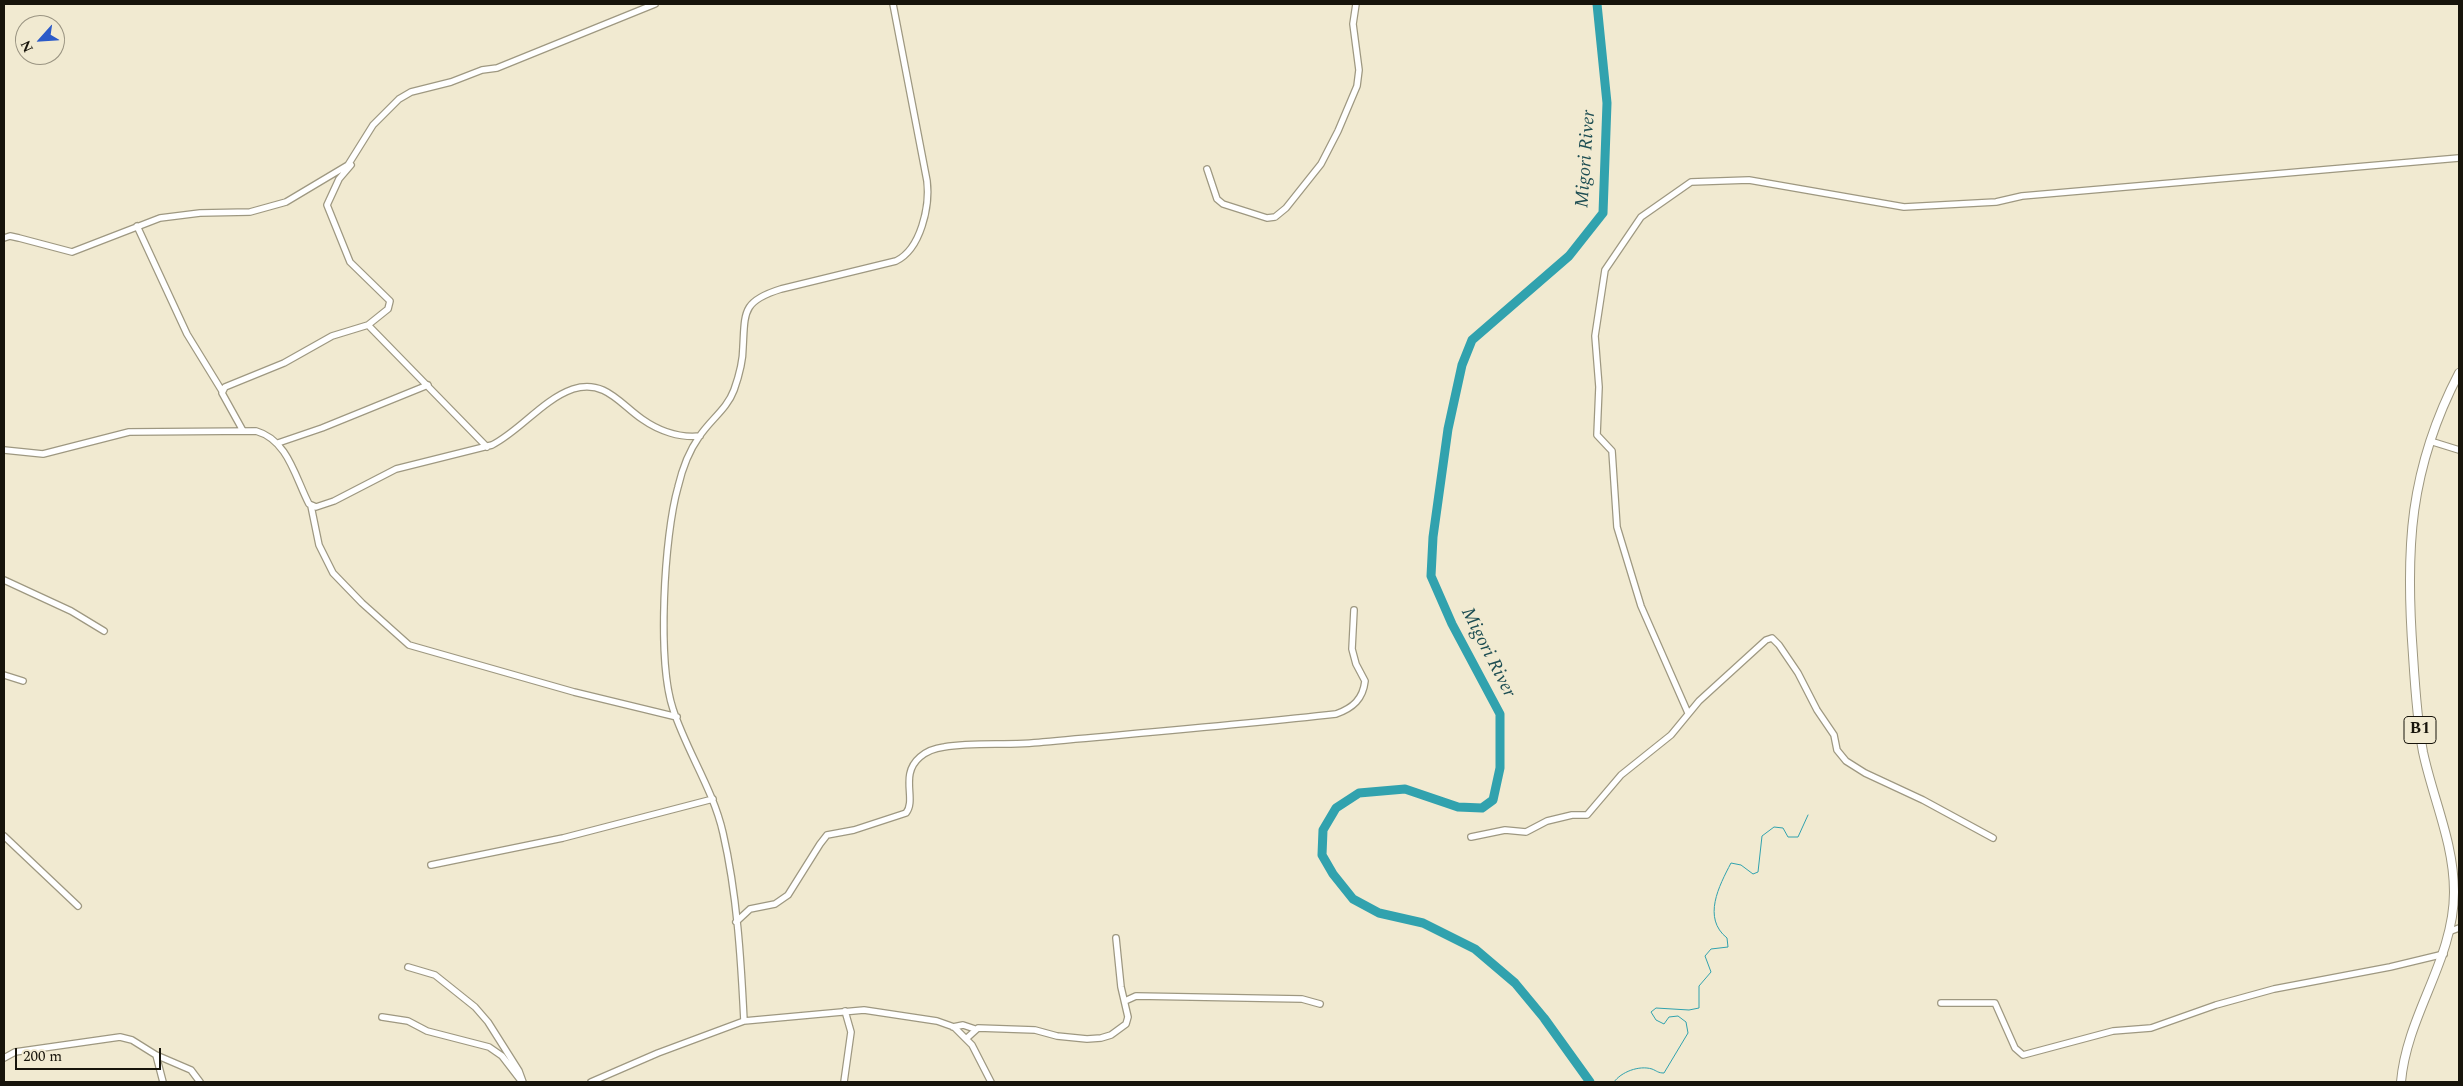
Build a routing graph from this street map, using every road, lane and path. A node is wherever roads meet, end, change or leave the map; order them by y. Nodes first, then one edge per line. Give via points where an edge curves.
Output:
1 (655, 4) edge
2 (893, 4) edge
3 (1356, 4) edge
4 (356, 154) junction
5 (2459, 158) edge
6 (1207, 168) dead end
7 (137, 226) junction
8 (4, 238) edge
9 (368, 325) junction
10 (2459, 373) edge
11 (428, 385) junction
12 (222, 391) junction
13 (242, 429) junction
14 (681, 436) junction
15 (700, 436) junction
16 (2430, 441) junction
17 (278, 443) junction
18 (487, 447) junction
19 (693, 448) junction
20 (4, 450) edge
21 (2459, 450) edge
22 (311, 506) junction
23 (4, 580) edge
24 (1354, 610) dead end
25 (104, 631) dead end
26 (4, 675) edge
27 (23, 681) dead end
28 (1688, 713) junction
29 (677, 717) junction
30 (713, 799) junction
31 (4, 836) edge
32 (1470, 837) dead end
33 (1993, 838) dead end
34 (431, 865) dead end
35 (78, 906) dead end
36 (736, 922) junction
37 (2459, 928) edge
38 (2451, 931) junction
39 (1116, 938) dead end
40 (2444, 954) junction
41 (408, 967) dead end
42 (1125, 1001) junction
43 (1941, 1003) dead end
44 (1320, 1004) dead end
45 (845, 1011) junction
46 (382, 1017) dead end
47 (744, 1021) junction
48 (953, 1027) junction
49 (975, 1029) junction
50 (968, 1038) junction
51 (156, 1055) junction
52 (4, 1058) edge
53 (163, 1082) edge
54 (200, 1082) edge
55 (523, 1082) edge
56 (591, 1082) edge
57 (844, 1082) edge
58 (991, 1082) edge
59 (2401, 1082) edge

1 - 4 street via 497,68 405,95 373,125
2 - 15 street via 928,191 913,246 896,261 767,293 753,302 744,319 742,358 732,395
3 - 6 street via 1353,24 1359,70 1356,86 1338,131 1320,164 1286,208 1275,217 1267,218 1223,204 1217,199
4 - 7 street via 344,168 286,202 250,212 178,214
4 - 9 street via 327,205 350,262 390,301 388,309
5 - 28 street via 2022,196 1996,202 1904,207 1749,180 1691,182 1641,216 1605,270 1595,336 1599,387 1597,435 1612,451 1617,527 1641,606
7 - 8 street via 72,252 20,238
7 - 12 street via 188,334
9 - 11 street
9 - 12 street via 332,336 300,355 228,385
10 - 16 highway, B1
11 - 17 street
11 - 18 street
12 - 13 street
13 - 17 street via 263,433
13 - 20 street via 129,432 43,454
14 - 15 street
14 - 18 street via 644,420 611,392 600,388 576,388 554,398 504,438
14 - 19 street
15 - 19 street
16 - 21 street
16 - 38 highway, B1 via 2414,507 2409,591 2422,741 2452,863 2454,901
17 - 22 street
18 - 22 street via 410,464 334,501
19 - 29 street via 677,489 672,513 665,610 666,667
22 - 29 street via 320,544 333,573 409,645
23 - 25 street via 71,611
24 - 36 street via 1352,649 1365,684 1358,701 1349,709 1336,714 1198,728 1004,746 935,749 914,764 908,782 910,804 906,813 827,835 788,895 775,904 750,909
26 - 27 street
28 - 32 street via 1671,735 1621,775 1587,815 1547,821 1526,832 1505,830
28 - 33 street via 1766,640 1773,639 1798,673 1834,735 1837,750 1846,761
29 - 30 street
30 - 34 street via 563,838
30 - 36 street via 726,849
31 - 35 street
36 - 47 street
37 - 38 street
38 - 40 highway, B1
39 - 42 street
40 - 43 street via 2274,989 2152,1028 2114,1031 2023,1054 2015,1048 1995,1004
40 - 59 highway, B1 via 2407,1043
41 - 55 street via 435,975 475,1007 488,1022
42 - 44 street via 1136,996 1226,996 1302,999
42 - 49 street via 1127,1021 1111,1035 1101,1038 1057,1036 1031,1030
45 - 47 street
45 - 48 street via 881,1011
45 - 57 street via 851,1032
46 - 55 street via 408,1021 427,1031 489,1047 502,1056
47 - 56 street
48 - 49 street via 963,1025
48 - 50 street
49 - 50 street
50 - 58 street
51 - 52 street via 132,1040 120,1037 15,1052
51 - 53 street
51 - 54 street via 191,1070

